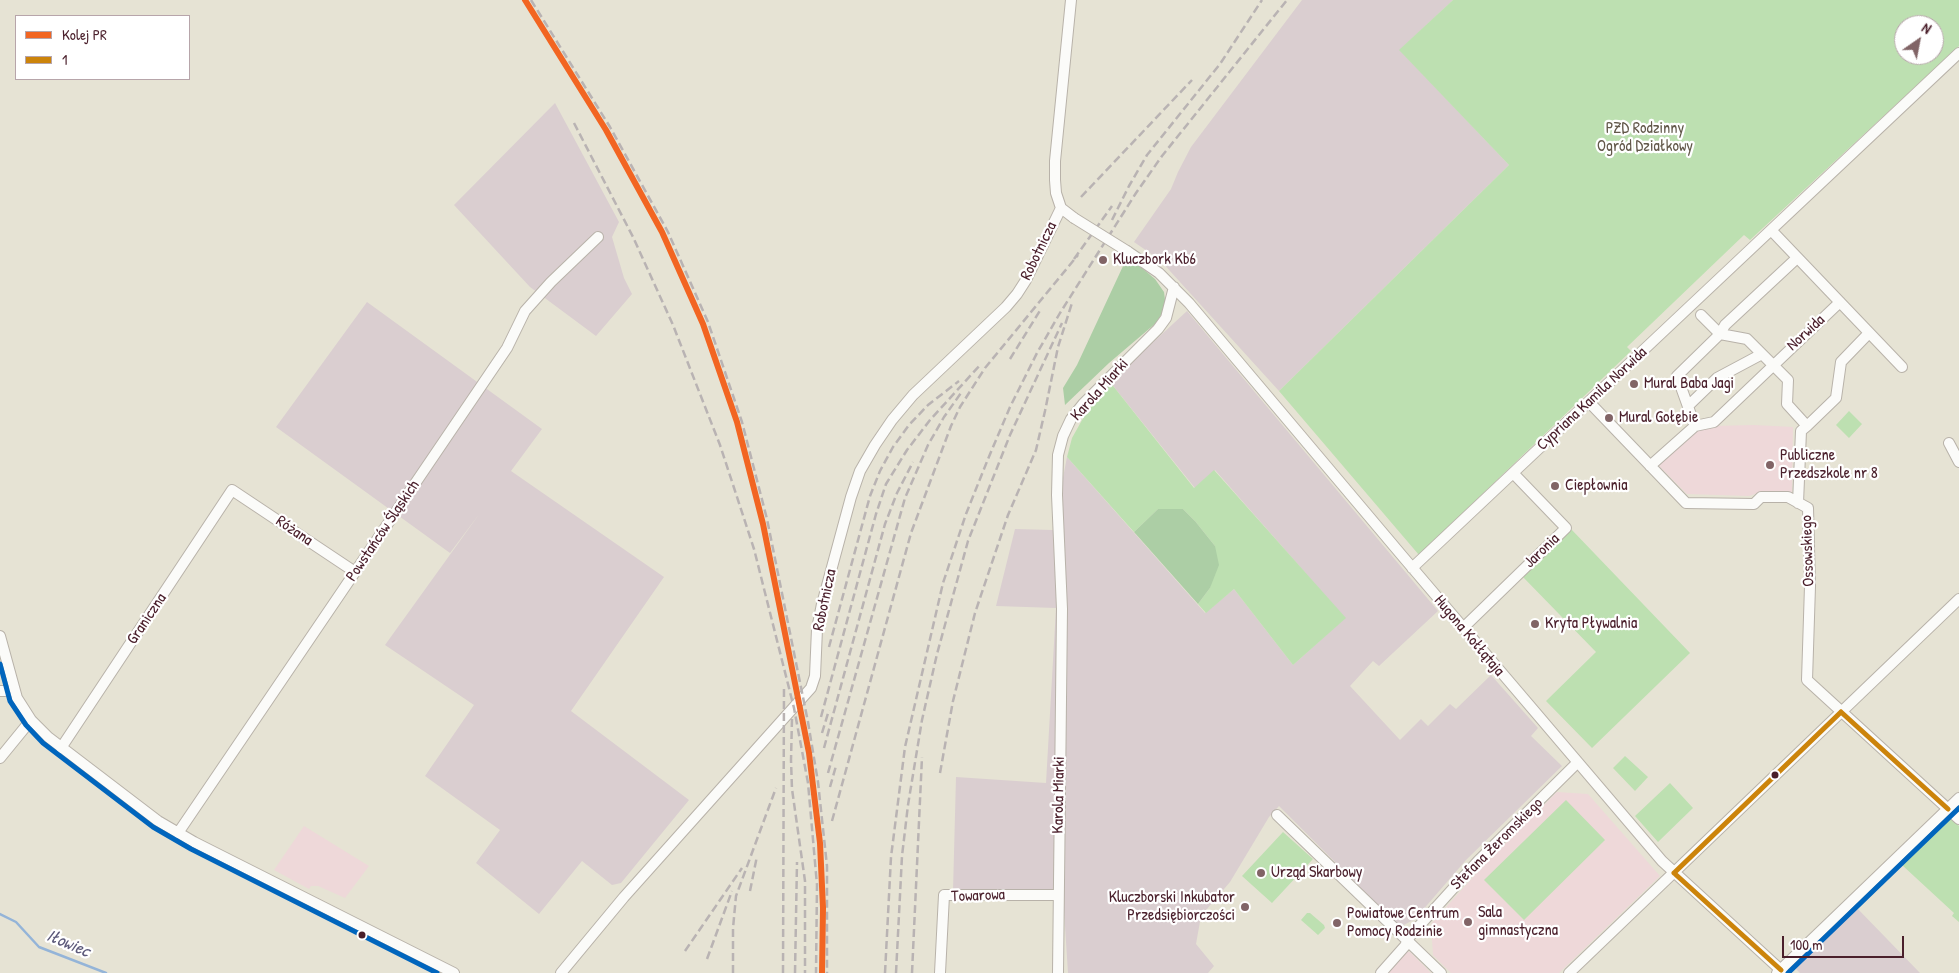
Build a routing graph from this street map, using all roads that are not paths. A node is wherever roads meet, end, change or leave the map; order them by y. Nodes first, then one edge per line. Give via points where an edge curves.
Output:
1 (1072, 0) edge
2 (1959, 53) edge
3 (1061, 208) junction
4 (1771, 230) junction
5 (598, 237) dead end
6 (1798, 258) junction
7 (1174, 288) junction
8 (1840, 302) junction
9 (1701, 314) dead end
10 (1869, 333) junction
11 (1720, 334) junction
12 (1762, 354) junction
13 (1773, 365) junction
14 (1902, 367) dead end
15 (1589, 402) junction
16 (1688, 406) junction
17 (1695, 426) junction
18 (1807, 426) junction
19 (1949, 443) dead end
20 (1959, 462) edge
21 (1650, 466) junction
22 (1513, 473) junction
23 (232, 490) joint
24 (1798, 503) junction
25 (1412, 568) junction
26 (355, 572) junction
27 (1959, 599) edge
28 (1463, 628) junction
29 (0, 636) edge
30 (1841, 712) junction
31 (31, 720) junction
32 (61, 748) junction
33 (0, 758) edge
34 (1577, 763) junction
35 (1959, 798) edge
36 (1948, 809) junction
37 (1277, 815) dead end
38 (1959, 819) edge
39 (178, 833) junction
40 (1674, 873) junction
41 (1058, 895) junction
42 (1407, 940) junction
43 (1781, 972) edge
44 (454, 973) edge
45 (561, 973) edge
46 (940, 973) edge
47 (1058, 973) edge
48 (1380, 973) edge
49 (1441, 973) edge
50 (1569, 973) edge

1 - 3 street via 1055,161 1056,194
2 - 4 street, Cypriana Kamila Norwida
3 - 7 street, bridge via 1159,273
3 - 45 street, Robotnicza via 1017,294 913,395 886,428 860,471 822,604 811,688 624,897
4 - 6 street
4 - 15 street, Cypriana Kamila Norwida
5 - 26 street, Powstańców Śląskich via 525,311 507,348
6 - 8 street
6 - 11 street via 1725,325
7 - 25 street, Hugona Kołłątaja
7 - 41 street, Karola Miarki via 1166,318 1077,411 1063,436 1058,455 1062,609
8 - 10 street
8 - 13 street, Norwida
9 - 11 street
10 - 14 street
10 - 18 street via 1841,362 1836,398
11 - 12 street via 1748,339
11 - 16 street via 1677,376
12 - 13 street
12 - 16 street via 1717,378
13 - 17 street, Norwida via 1714,422
13 - 18 street via 1788,380 1787,404
15 - 21 street, Ossowskiego
15 - 22 street, Cypriana Kamila Norwida
16 - 17 street
17 - 21 street
18 - 24 street via 1801,431
19 - 20 street
21 - 24 street, Ossowskiego via 1686,503 1754,504 1761,497 1788,497
22 - 25 street, Cypriana Kamila Norwida
22 - 28 street, Jaronia via 1566,528
23 - 26 street, Różana
23 - 32 street, Graniczna
24 - 30 street, Ossowskiego via 1808,508 1807,680
25 - 28 street, Hugona Kołłątaja
26 - 39 street, Powstańców Śląskich
27 - 30 street
28 - 34 street, Hugona Kołłątaja
29 - 31 street via 17,698
30 - 36 street
30 - 40 street
31 - 32 street
31 - 33 street
32 - 39 street
34 - 40 street, Hugona Kołłątaja
34 - 42 street, Stefana Żeromskiego via 1478,861
35 - 36 street
36 - 38 street
36 - 43 street
37 - 42 street
39 - 44 street
40 - 43 street, Hugona Kołłątaja
40 - 50 street
41 - 46 street, Towarowa via 944,895
41 - 47 street, Karola Miarki
42 - 48 street, Stefana Żeromskiego
42 - 49 street

